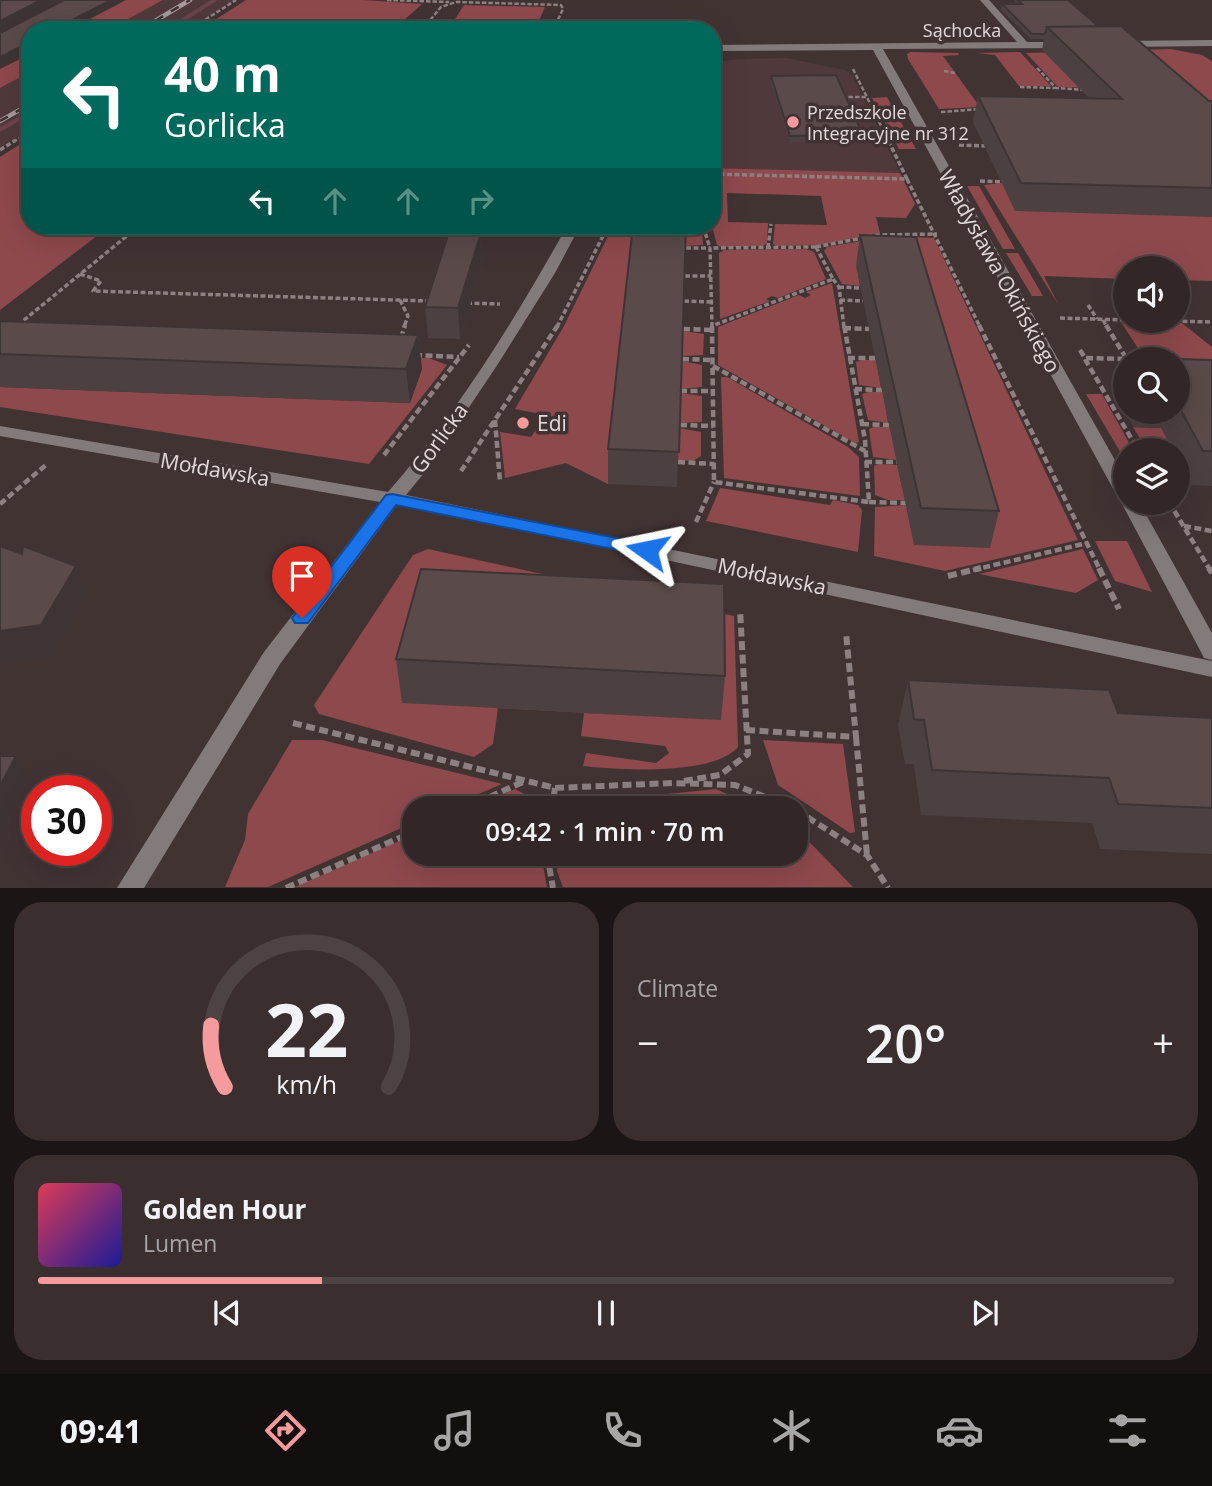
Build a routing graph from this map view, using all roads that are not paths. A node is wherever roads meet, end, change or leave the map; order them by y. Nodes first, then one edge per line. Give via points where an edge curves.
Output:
1 (984, 0) edge
2 (1212, 43) edge
3 (1076, 45) edge
4 (1110, 45) edge
5 (1025, 46) junction
6 (877, 47) junction
7 (721, 48) edge
8 (568, 235) edge
9 (0, 431) edge
10 (1113, 473) edge
11 (392, 499) junction
12 (1137, 515) edge
13 (1212, 652) edge
14 (1212, 669) edge
15 (130, 887) edge

1 - 5 street
2 - 4 street
3 - 5 street, Sąchocka
5 - 6 street, Sąchocka
6 - 7 street, Sąchocka
6 - 10 street, Władysława Okińskiego
8 - 11 street, Gorlicka via 488,368 423,463
9 - 11 street, Mołdawska
11 - 14 street, Mołdawska
11 - 15 street, Gorlicka via 272,658
12 - 13 street

